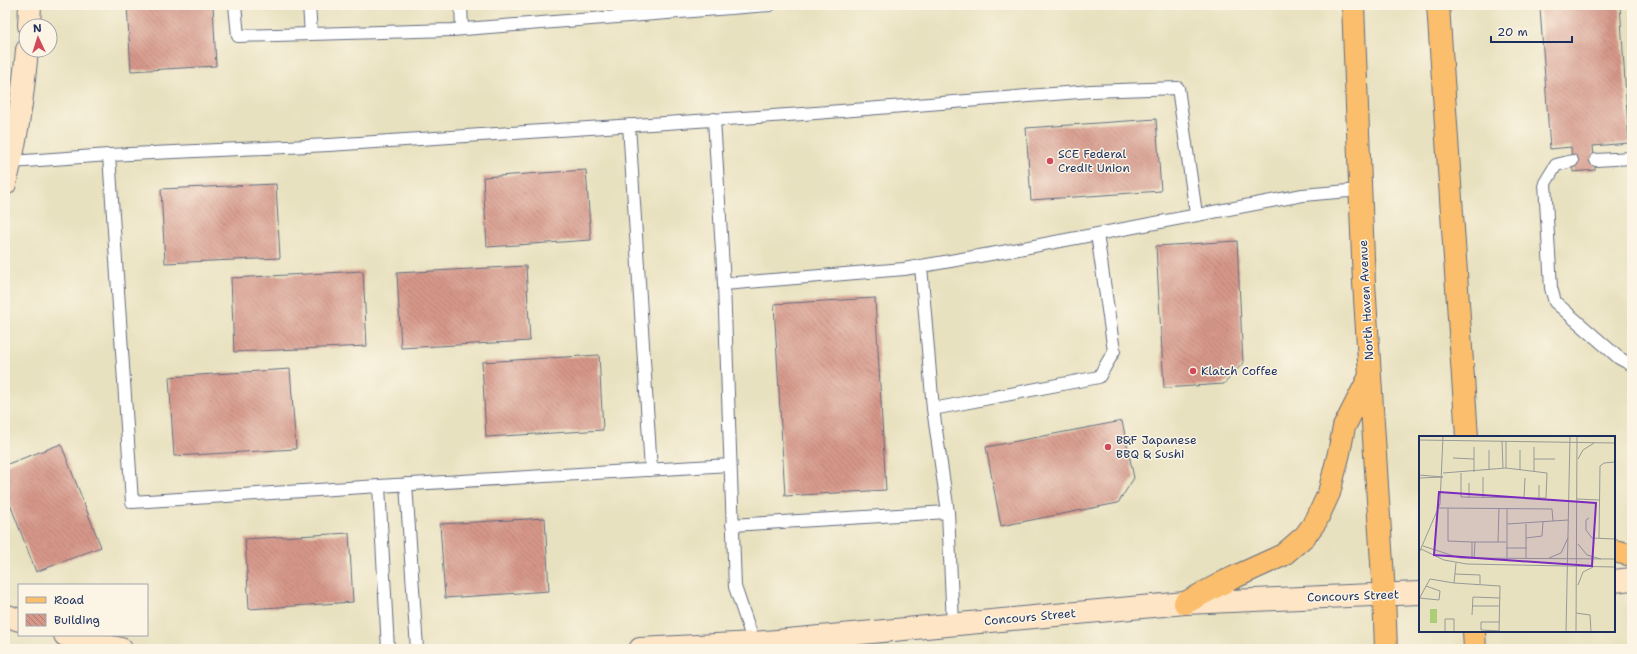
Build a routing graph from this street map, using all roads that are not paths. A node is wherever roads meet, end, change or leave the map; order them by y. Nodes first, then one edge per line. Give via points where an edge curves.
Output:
1 (30, 5) edge
2 (235, 5) edge
3 (309, 5) edge
4 (461, 5) edge
5 (770, 5) edge
6 (1352, 5) edge
7 (1438, 5) edge
8 (29, 18) edge
9 (462, 29) junction
10 (311, 34) junction
11 (26, 58) edge
12 (714, 119) junction
13 (629, 125) junction
14 (109, 155) junction
15 (1632, 158) edge
16 (1596, 160) dead end
17 (1572, 161) dead end
18 (11, 162) junction
19 (5, 184) edge
20 (1360, 190) junction
21 (1196, 214) junction
22 (1097, 234) junction
23 (921, 266) junction
24 (724, 284) junction
25 (1632, 365) edge
26 (1370, 375) junction
27 (933, 409) junction
28 (1466, 414) junction
29 (1467, 436) edge
30 (1477, 436) edge
31 (730, 465) junction
32 (651, 470) junction
33 (406, 484) junction
34 (379, 486) junction
35 (948, 512) junction
36 (732, 525) junction
37 (1615, 552) edge
38 (1632, 555) edge
39 (1632, 579) edge
40 (1615, 581) edge
41 (1419, 593) edge
42 (1384, 594) junction
43 (1185, 603) junction
44 (5, 615) edge
45 (18, 620) edge
46 (953, 625) junction
47 (1474, 632) edge
48 (69, 636) edge
49 (755, 646) edge
50 (121, 649) edge
51 (388, 649) edge
52 (417, 649) edge
53 (640, 649) edge
54 (1386, 649) edge
55 (1475, 649) edge

1 - 8 street
2 - 10 lane via 238,36
3 - 10 lane
4 - 9 lane
5 - 9 lane
6 - 20 main road, North Haven Avenue
7 - 28 main road
9 - 10 lane
11 - 18 street
12 - 13 lane
12 - 21 lane via 1091,91 1178,88
12 - 24 lane
13 - 14 lane via 329,145
13 - 32 lane
14 - 18 lane
14 - 34 lane via 132,502
15 - 16 lane
17 - 25 lane via 1556,165 1545,183 1551,288 1555,302 1619,358
18 - 19 street
20 - 21 lane via 1303,195
20 - 26 main road, North Haven Avenue
21 - 22 lane
22 - 23 lane
22 - 27 lane via 1114,351 1099,377
23 - 24 lane
23 - 27 lane
24 - 31 lane
26 - 42 main road, North Haven Avenue
26 - 43 main road via 1344,427 1329,493 1316,521 1305,536 1283,555 1226,580
27 - 35 lane
28 - 29 main road
28 - 30 main road
31 - 32 lane
31 - 36 lane
32 - 33 lane
33 - 34 lane
33 - 52 lane
34 - 51 lane
35 - 36 lane
35 - 46 lane
36 - 49 lane via 735,587
37 - 38 main road
39 - 40 street
41 - 42 street, Concours Street
42 - 43 street, Concours Street
42 - 54 main road, North Haven Avenue
43 - 46 street, Concours Street
44 - 45 street
46 - 49 street, Concours Street
47 - 55 main road
48 - 50 street
49 - 53 street, Concours Street

